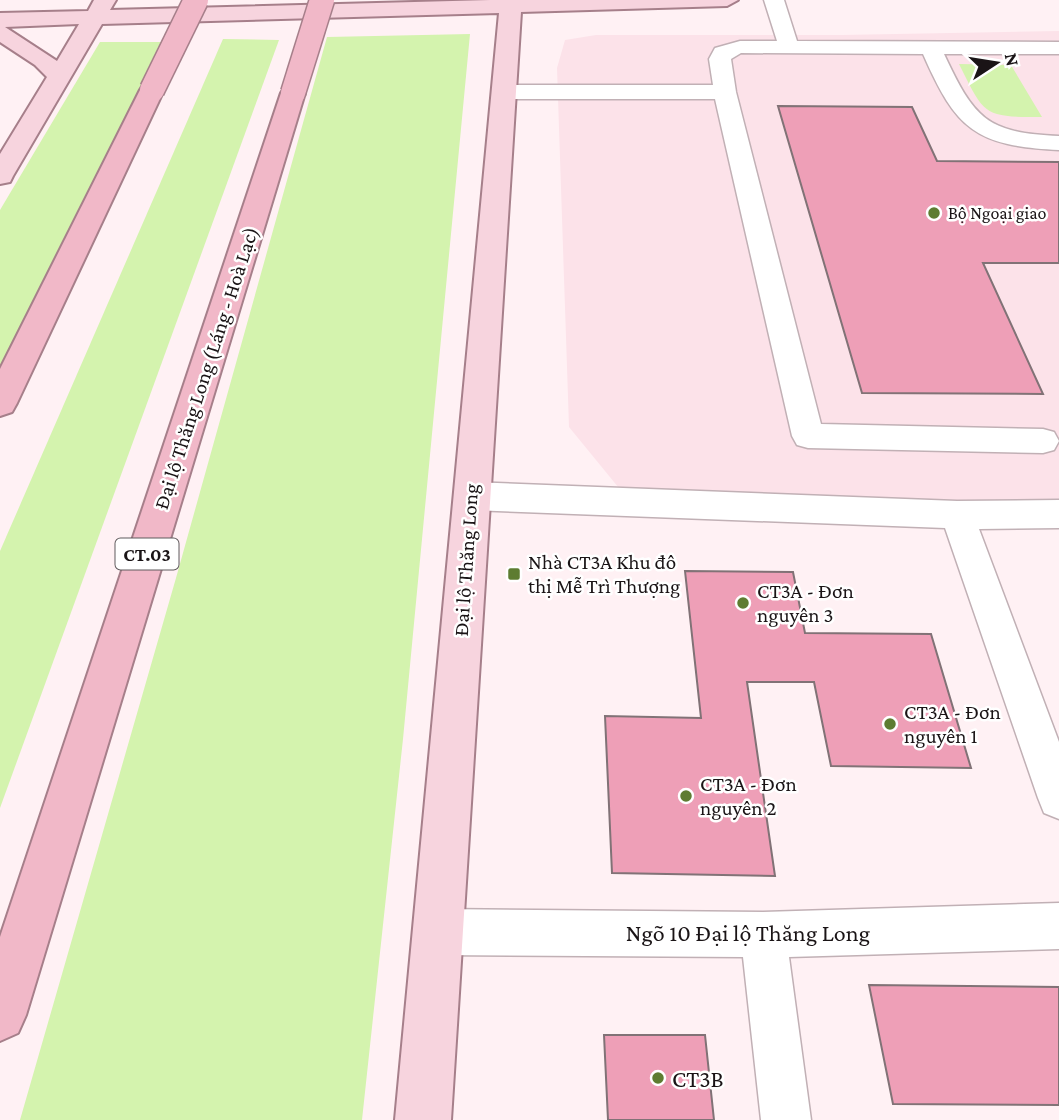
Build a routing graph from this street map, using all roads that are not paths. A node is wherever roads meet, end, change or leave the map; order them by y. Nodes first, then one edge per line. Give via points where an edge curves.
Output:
1 (196, 0) edge
2 (322, 0) edge
3 (727, 0) edge
4 (774, 0) edge
5 (605, 4) junction
6 (100, 8) edge
7 (0, 20) edge
8 (0, 32) edge
9 (518, 36) edge
10 (789, 47) junction
11 (931, 48) junction
12 (1059, 48) edge
13 (60, 77) junction
14 (725, 92) junction
15 (1059, 143) edge
16 (0, 176) edge
17 (0, 402) edge
18 (1043, 441) dead end
19 (471, 496) junction
20 (1059, 514) edge
21 (957, 515) junction
22 (1059, 798) edge
23 (1059, 926) edge
24 (437, 932) junction
25 (763, 935) junction
26 (0, 1015) edge
27 (423, 1120) edge
28 (786, 1120) edge

1 - 17 highway, bridge
2 - 26 highway, Đại lộ Thăng Long (Láng - Hoà Lạc) / CT.03, bridge
3 - 5 main road
4 - 10 street
5 - 9 main road
5 - 9 main road
6 - 7 main road
6 - 9 main road
6 - 13 main road
8 - 13 main road
9 - 14 street
9 - 19 main road, Đại lộ Thăng Long
10 - 11 street
10 - 14 street via 740,47 722,52
11 - 12 street
11 - 15 street via 961,109 977,122 1014,139
13 - 16 main road
14 - 18 street via 808,436
19 - 21 street
19 - 24 main road, Đại lộ Thăng Long
20 - 21 street
21 - 22 street
23 - 25 street, Ngõ 10 Đại lộ Thăng Long
24 - 25 street, Ngõ 10 Đại lộ Thăng Long
24 - 27 main road, Đại lộ Thăng Long
25 - 28 street

